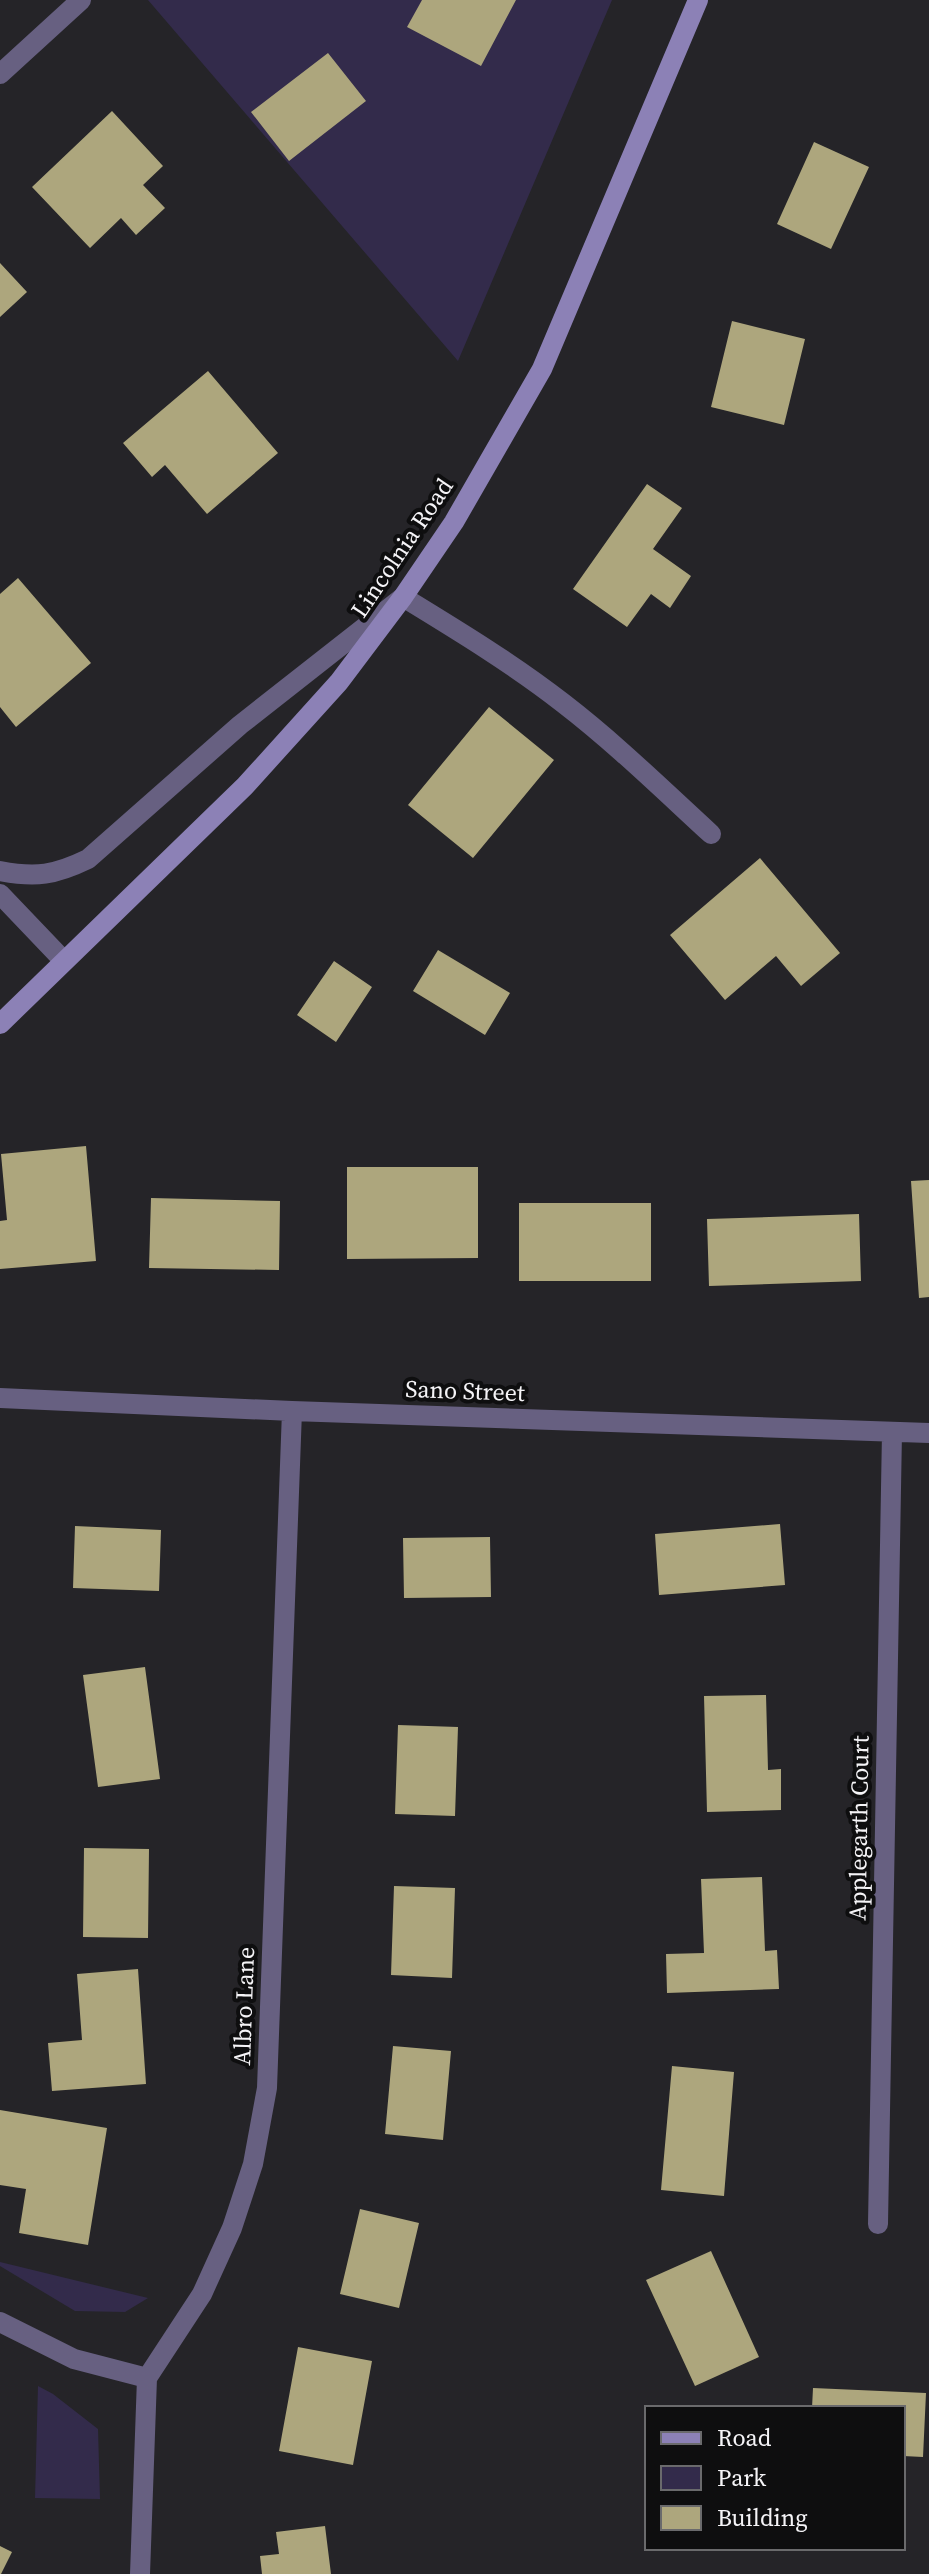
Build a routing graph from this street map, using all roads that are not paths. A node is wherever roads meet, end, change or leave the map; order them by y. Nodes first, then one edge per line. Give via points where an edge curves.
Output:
1 (81, 0) edge
2 (698, 0) edge
3 (0, 74) edge
4 (403, 597) junction
5 (711, 834) dead end
6 (0, 871) edge
7 (0, 894) edge
8 (64, 961) junction
9 (0, 1024) edge
10 (0, 1398) edge
11 (292, 1411) junction
12 (892, 1432) junction
13 (929, 1433) edge
14 (878, 2224) dead end
15 (0, 2322) edge
16 (147, 2378) junction
17 (140, 2574) edge

1 - 3 street
2 - 4 main road, Lincolnia Road via 542,369 454,522
4 - 5 street via 561,701
4 - 6 street via 240,725 88,859 45,875
4 - 8 main road, Lincolnia Road via 287,742
7 - 8 street
8 - 9 main road, Lincolnia Road
10 - 11 street, Sano Street
11 - 12 street, Sano Street
11 - 16 street, Albro Lane via 267,2088 253,2164 232,2228 202,2294
12 - 13 street, Sano Street
12 - 14 street, Applegarth Court
15 - 16 street via 74,2359
16 - 17 street

